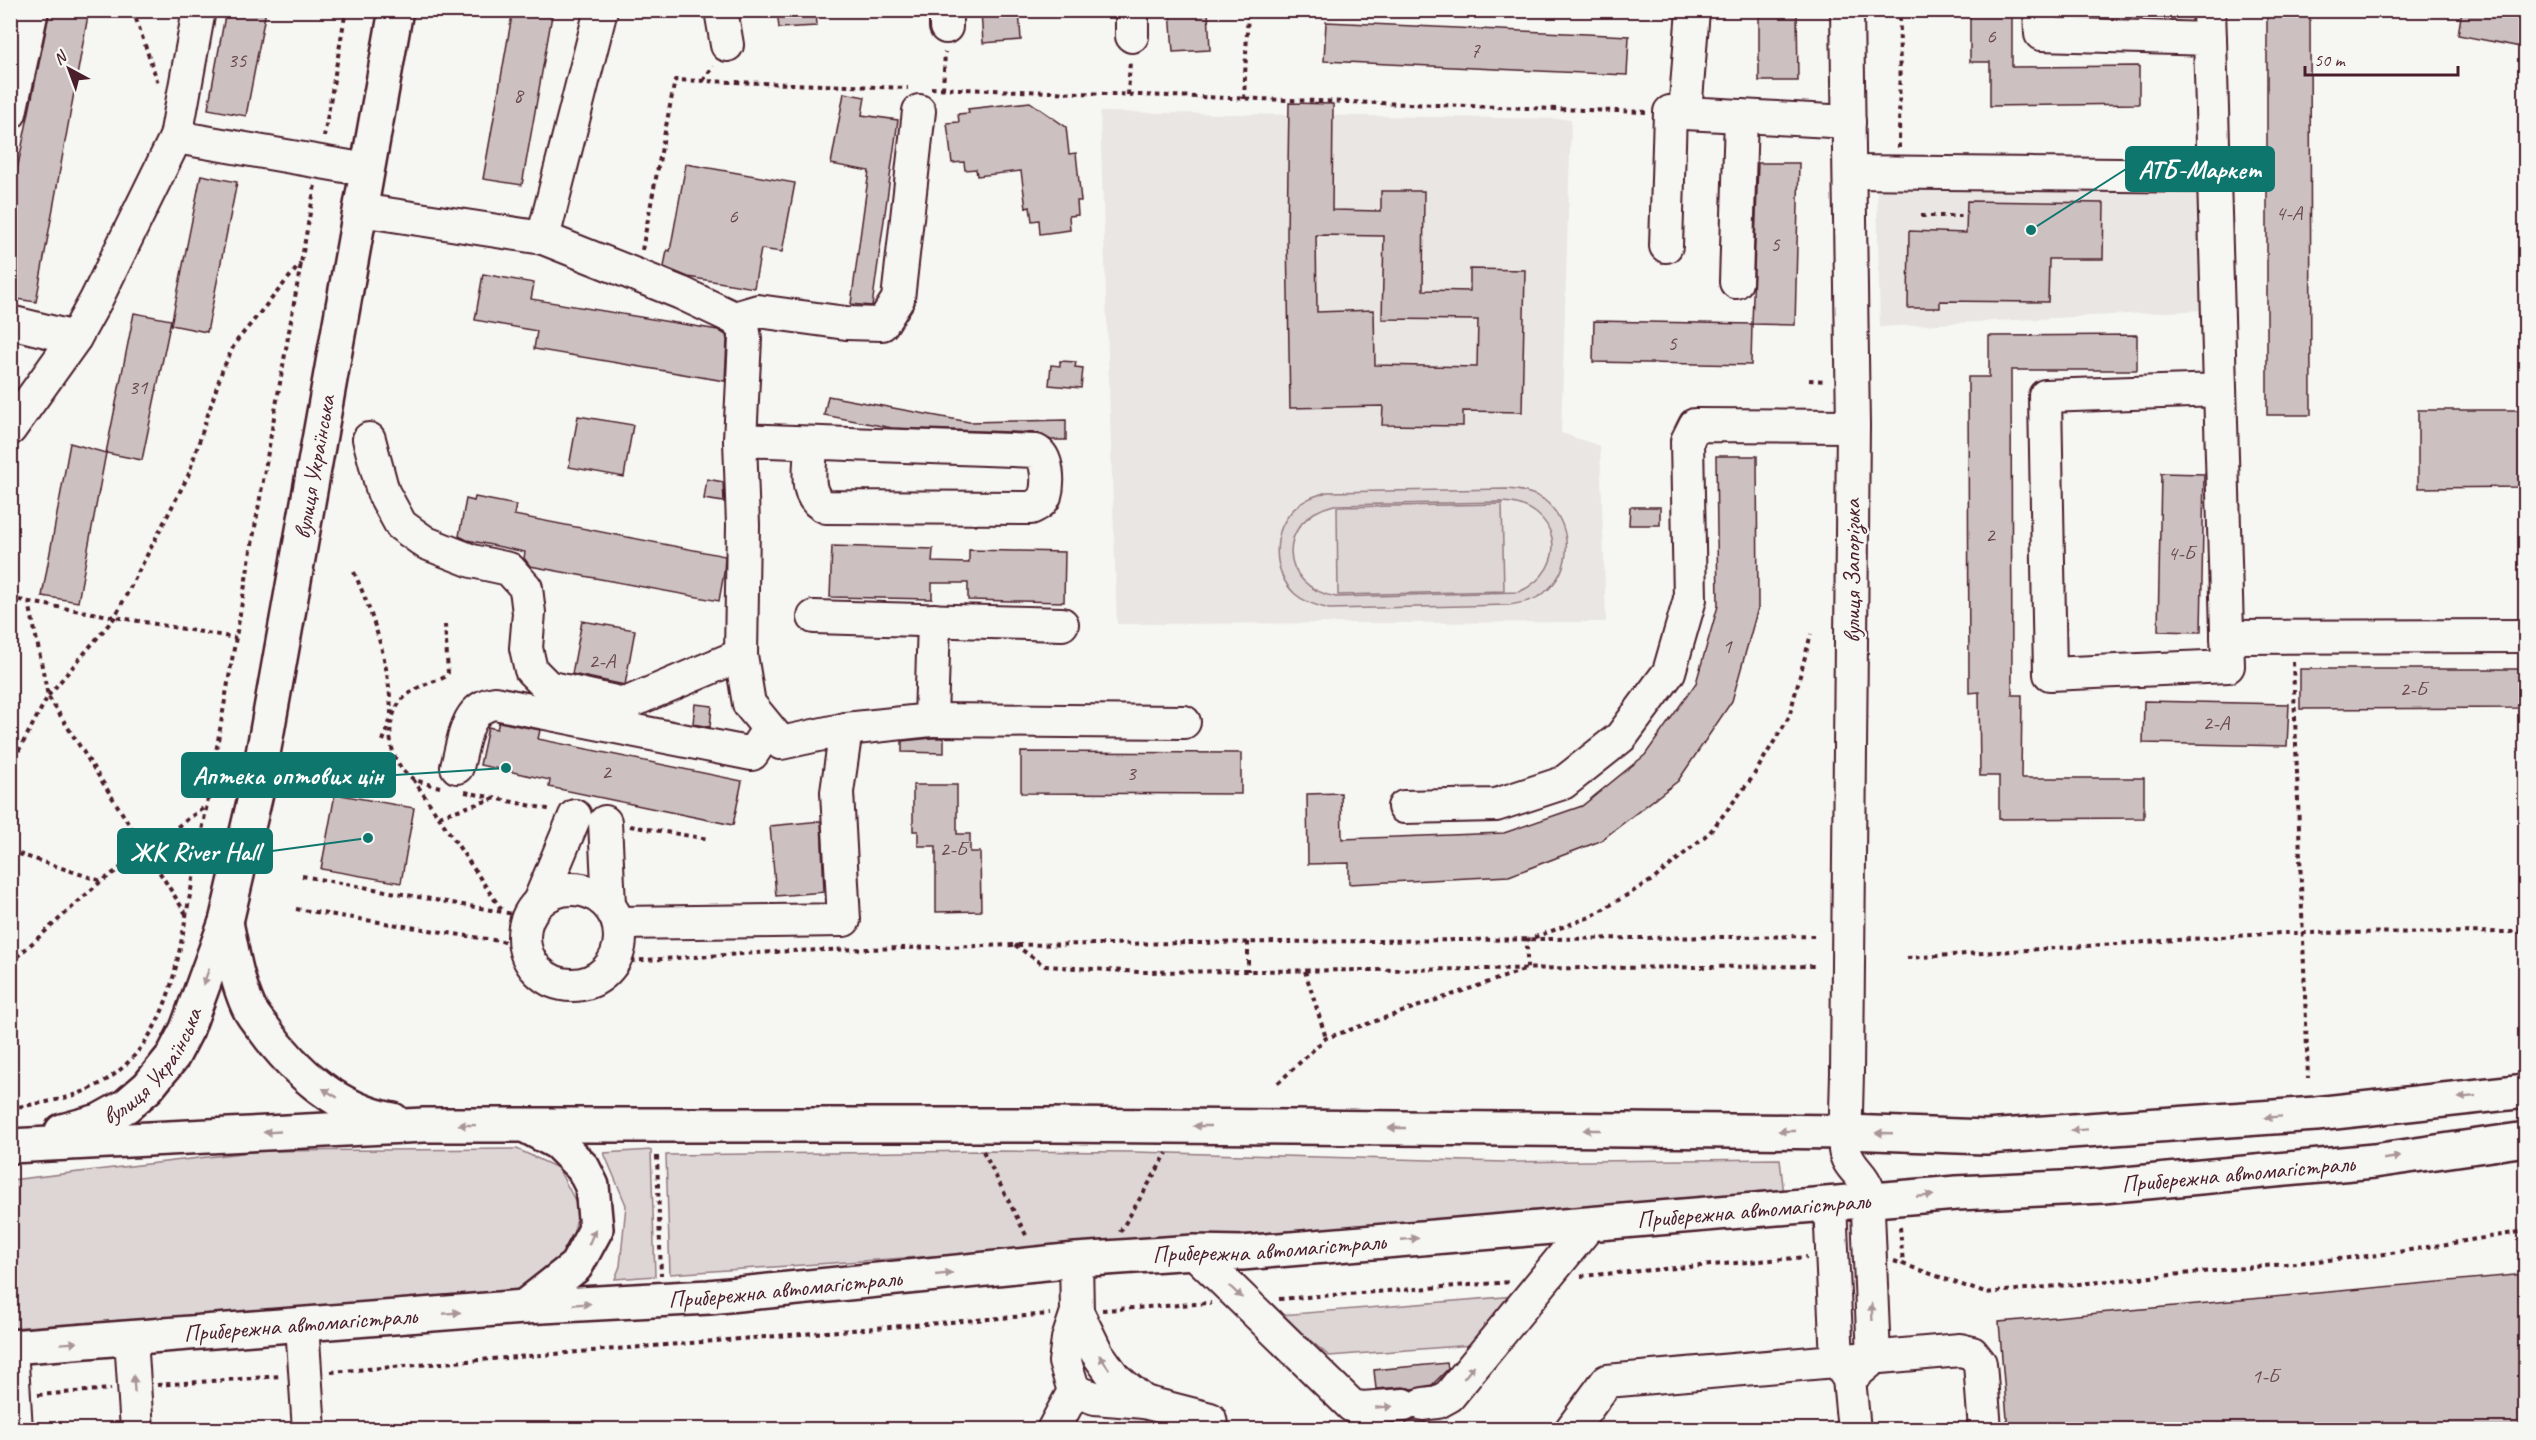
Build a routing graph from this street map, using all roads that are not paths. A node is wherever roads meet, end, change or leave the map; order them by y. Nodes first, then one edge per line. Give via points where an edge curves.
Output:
1 (32, 10) edge
2 (198, 10) edge
3 (396, 10) edge
4 (601, 10) edge
5 (721, 10) edge
6 (1693, 10) edge
7 (1847, 10) edge
8 (2040, 10) edge
9 (2210, 25) edge
10 (727, 45) dead end
11 (916, 96) road end
12 (1670, 112) road end
13 (10, 113) edge
14 (1742, 116) junction
15 (1849, 122) junction
16 (176, 137) junction
17 (367, 170) junction
18 (1850, 172) junction
19 (2214, 176) junction
20 (360, 210) junction
21 (543, 238) junction
22 (1665, 246) dead end
23 (1736, 282) dead end
24 (734, 318) junction
25 (10, 322) edge
26 (75, 338) junction
27 (2220, 390) junction
28 (1853, 426) junction
29 (10, 429) edge
30 (369, 439) dead end
31 (740, 440) junction
32 (811, 444) junction
33 (814, 617) dead end
34 (934, 620) junction
35 (1062, 624) dead end
36 (2526, 636) edge
37 (2227, 637) junction
38 (741, 655) junction
39 (931, 720) junction
40 (1184, 722) dead end
41 (846, 729) junction
42 (768, 730) junction
43 (457, 782) road end
44 (1404, 807) dead end
45 (614, 914) junction
46 (524, 919) junction
47 (226, 922) junction
48 (2526, 1090) edge
49 (424, 1125) junction
50 (525, 1126) junction
51 (1846, 1132) junction
52 (2526, 1139) edge
53 (13, 1146) edge
54 (1867, 1201) junction
55 (1830, 1204) junction
56 (1589, 1225) junction
57 (1194, 1252) junction
58 (1076, 1260) junction
59 (524, 1307) junction
60 (1077, 1312) junction
61 (302, 1325) junction
62 (130, 1338) junction
63 (11, 1347) edge
64 (1874, 1358) junction
65 (1843, 1370) junction
66 (1074, 1391) junction
67 (1144, 1402) junction
68 (1218, 1426) edge
69 (16, 1430) edge
70 (137, 1430) edge
71 (309, 1430) edge
72 (1053, 1430) edge
73 (1571, 1430) edge
74 (1854, 1430) edge
75 (1985, 1430) edge

1 - 13 street
2 - 16 street
3 - 17 main road, вулиця Українська
4 - 21 street
5 - 10 street
6 - 14 street via 1685,113
7 - 15 street, вулиця Запорізька
8 - 9 street via 2041,34
9 - 19 street
11 - 24 street via 898,299 882,324 758,311
12 - 22 street
14 - 15 street
14 - 23 street
15 - 18 street, вулиця Запорізька
16 - 17 street
16 - 26 street
17 - 20 main road, вулиця Українська
18 - 19 street
18 - 28 street, вулиця Запорізька
19 - 27 street
20 - 21 street
20 - 47 main road, вулиця Українська via 256,793
21 - 24 street
24 - 31 street via 743,326 745,339
25 - 26 street
26 - 29 street
27 - 37 street
27 - 37 street via 2045,396 2050,674 2228,666
28 - 44 street via 1695,425 1687,441 1690,599 1669,672 1621,737 1563,783 1496,805
28 - 51 street, вулиця Запорізька
30 - 38 street via 383,492 401,525 426,543 472,561 509,569 526,588 526,648 531,670 548,687 625,704
31 - 32 street
31 - 38 street
32 - 32 street via 1036,452 1046,463 1045,496 1031,508 826,507 816,503 810,494
33 - 34 street
34 - 35 street
34 - 39 street
36 - 37 street
38 - 42 street via 749,704
39 - 40 street
39 - 41 street
41 - 42 street via 781,743
41 - 45 street via 837,792 844,920
42 - 43 street via 752,754 495,703 476,710 469,721
45 - 46 street via 594,893 575,889 555,892
45 - 46 street via 620,944 613,962 601,975 585,983 570,984 554,981 531,960
45 - 46 street via 590,819
49 -> 47 main road, вулиця Українська via 387,1119 355,1108 295,1067 249,1009 236,976
47 -> 53 main road, вулиця Українська via 187,1029 173,1056 148,1087 126,1106 99,1121
48 -> 51 main road via 2316,1114 1986,1137
50 -> 49 main road
49 -> 53 main road
51 -> 50 main road via 1051,1125
59 -> 50 main road via 576,1266 597,1229 592,1186 583,1168 558,1143
51 - 54 street, вулиця Запорізька via 1845,1155 1863,1178
54 -> 52 main road, Прибережна автомагістраль via 2103,1186 2374,1161
54 - 55 main road, Прибережна автомагістраль
64 -> 54 street, вулиця Запорізька
55 - 56 main road, Прибережна автомагістраль
55 - 65 street
57 -> 56 main road, Прибережна автомагістраль via 1242,1253
57 -> 56 street via 1352,1406 1414,1405 1438,1402 1449,1396
57 - 58 main road, Прибережна автомагістраль
59 -> 58 main road, Прибережна автомагістраль via 709,1297
58 - 60 street
61 -> 59 main road, Прибережна автомагістраль
60 - 66 street via 1065,1362
67 -> 60 street via 1115,1378
61 - 62 main road, Прибережна автомагістраль
61 - 71 street
63 -> 62 main road, Прибережна автомагістраль
70 -> 62 street
63 - 69 street
64 - 65 street
64 - 75 street via 1960,1350 1972,1353 1980,1363
65 - 73 street via 1607,1381
65 - 74 street
66 - 67 street via 1095,1398
66 - 72 street
67 - 68 street

